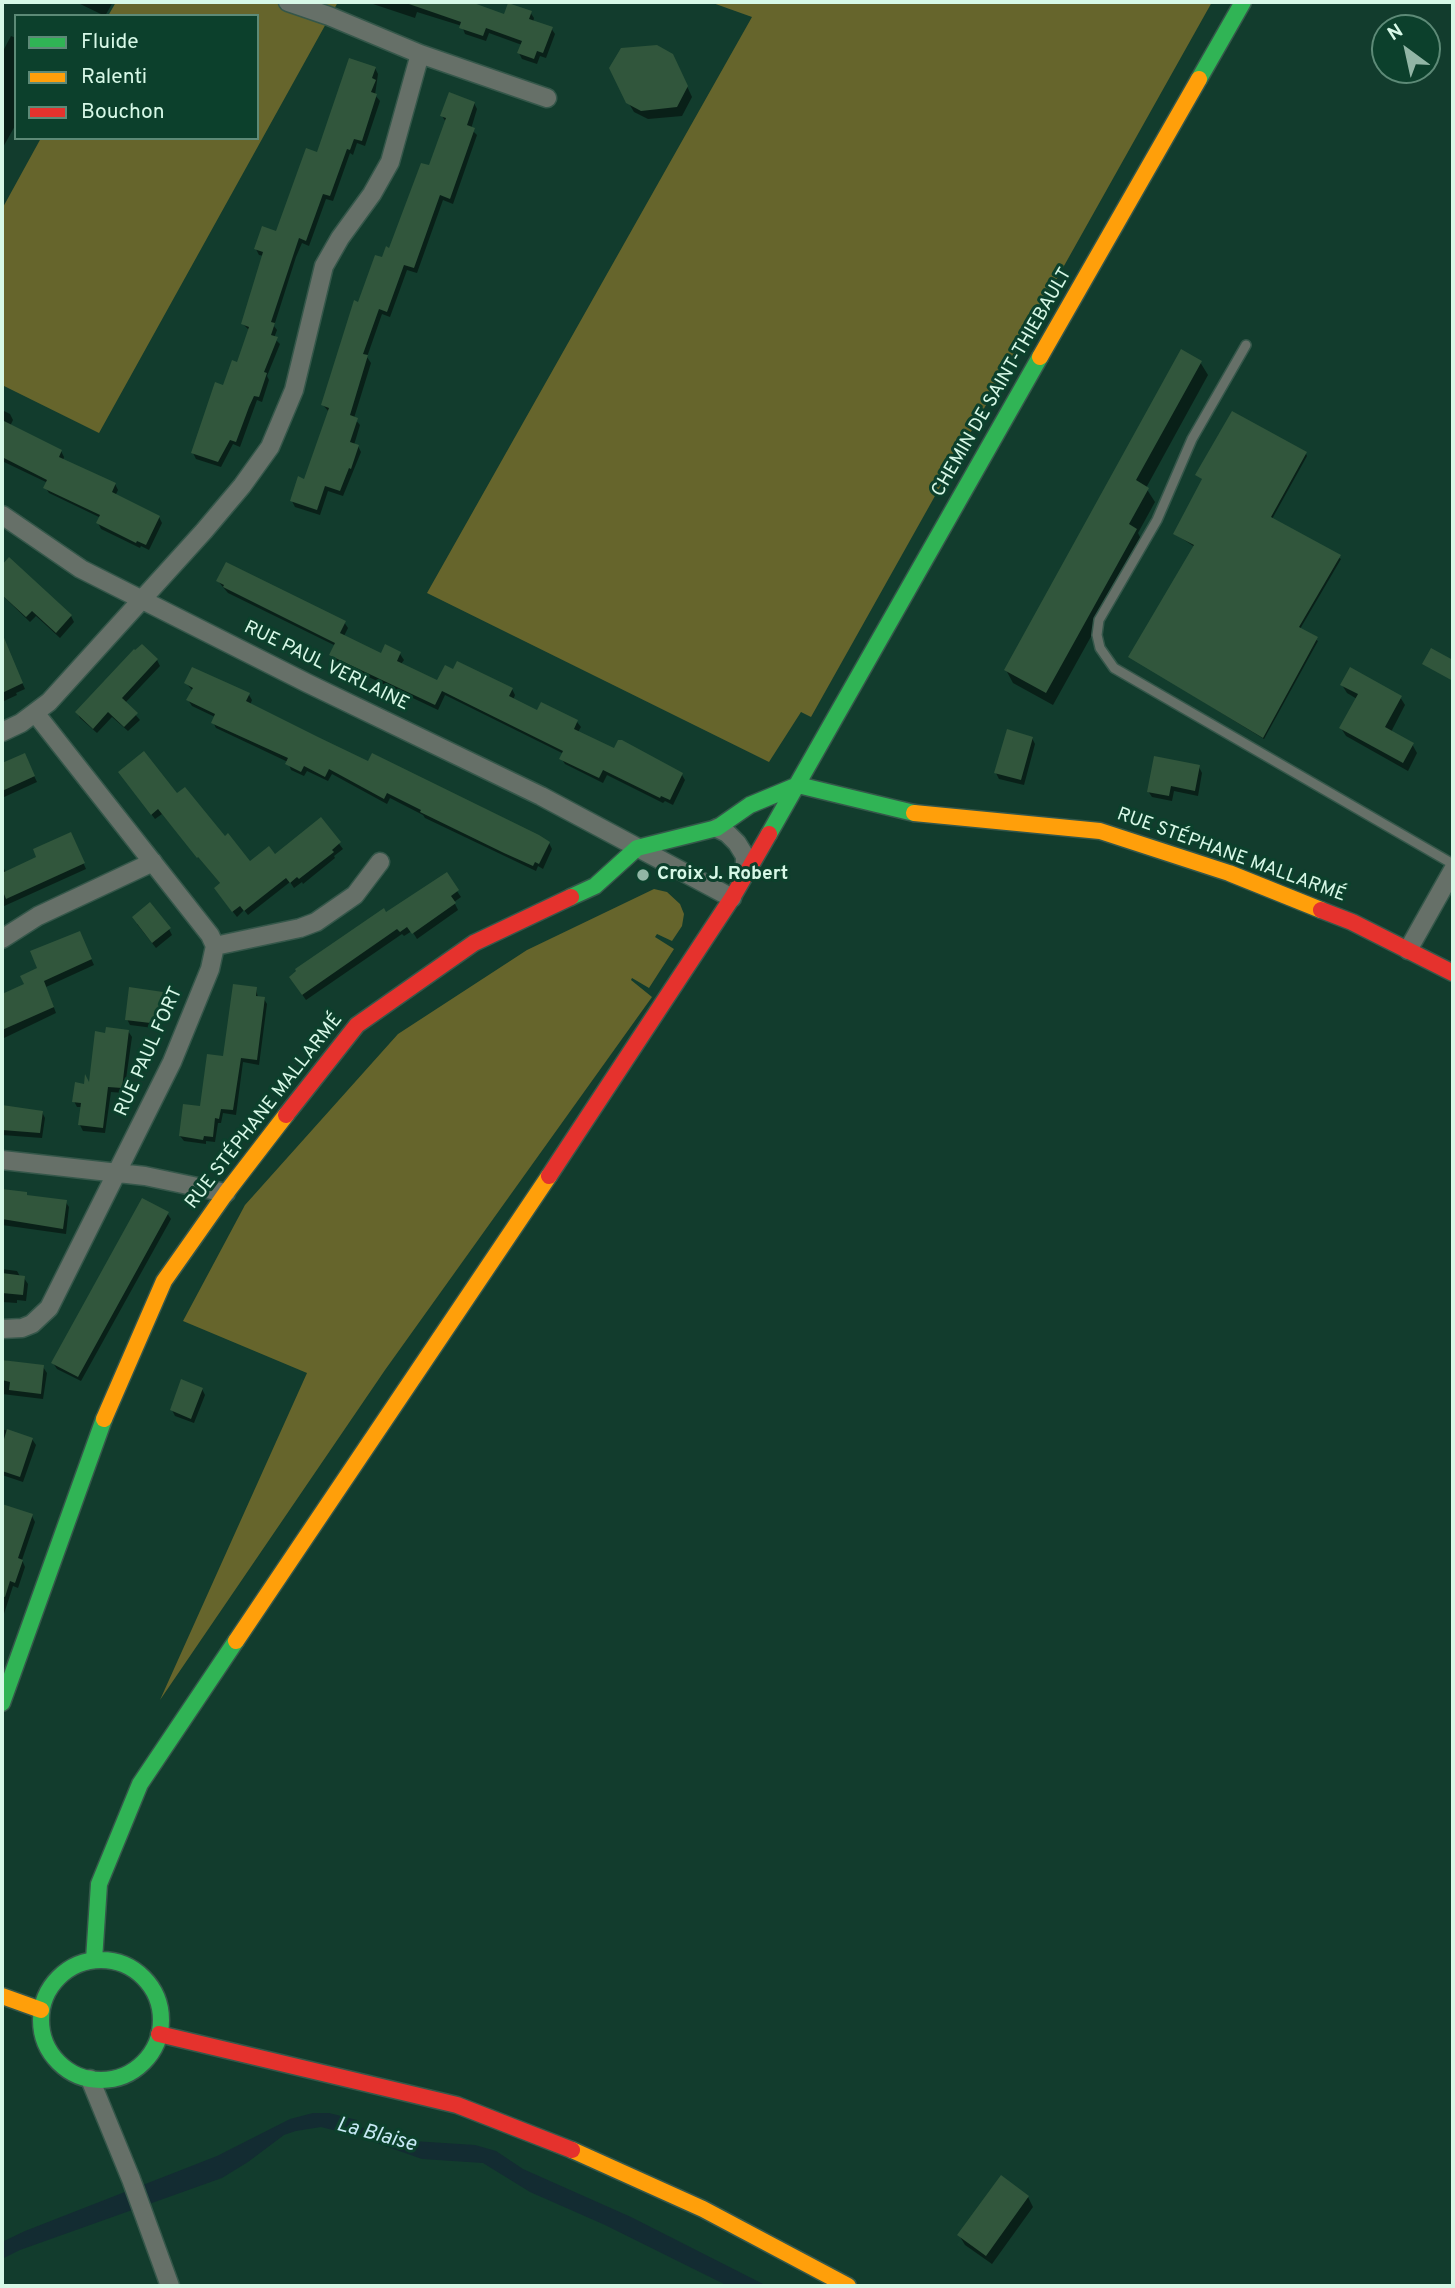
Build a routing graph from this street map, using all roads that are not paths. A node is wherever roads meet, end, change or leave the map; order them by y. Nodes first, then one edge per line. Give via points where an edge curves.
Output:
1 (288, 2) edge
2 (1243, 2) edge
3 (419, 54) junction
4 (547, 98) dead end
5 (1246, 345) dead end
6 (2, 515) edge
7 (141, 600) junction
8 (36, 714) junction
9 (2, 732) edge
10 (798, 785) junction
11 (717, 828) junction
12 (637, 848) junction
13 (153, 862) junction
14 (380, 862) dead end
15 (1453, 864) edge
16 (1453, 870) edge
17 (745, 876) junction
18 (732, 898) junction
19 (2, 939) edge
20 (215, 946) junction
21 (1408, 950) junction
22 (1453, 973) edge
23 (2, 1160) edge
24 (117, 1174) junction
25 (226, 1194) junction
26 (2, 1329) edge
27 (2, 1703) edge
28 (94, 1961) junction
29 (2, 1996) edge
30 (41, 2010) junction
31 (159, 2034) junction
32 (90, 2079) junction
33 (170, 2286) edge
34 (848, 2286) edge

1 - 3 street
2 - 10 street, CHEMIN DE SAINT-THIEBAULT
3 - 4 street
3 - 7 street via 390,162 324,266 294,390 271,447
5 - 15 lane via 1192,439 1157,520 1099,620 1100,648 1114,668
6 - 7 street, RUE PAUL VERLAINE via 81,569
7 - 8 street
7 - 12 street, RUE PAUL VERLAINE via 529,790
8 - 9 street
8 - 13 street
10 - 11 street, RUE STÉPHANE MALLARMÉ via 750,805
10 - 17 street, CHEMIN DE SAINT-THIEBAULT
10 - 21 street, RUE STÉPHANE MALLARMÉ via 918,814 1100,831 1229,873 1352,922
11 - 12 street, RUE STÉPHANE MALLARMÉ
11 - 17 street via 746,856
12 - 18 street, RUE PAUL VERLAINE
12 - 25 street, RUE STÉPHANE MALLARMÉ via 595,886 474,943 358,1025
13 - 19 street via 26,922
13 - 20 street
14 - 20 street via 355,895 316,922
16 - 21 street
17 - 18 street, CHEMIN DE SAINT-THIEBAULT
18 - 28 street, CHEMIN DE SAINT-THIEBAULT via 140,1784 99,1884
20 - 24 street, RUE PAUL FORT via 172,1062
21 - 22 street, RUE STÉPHANE MALLARMÉ
23 - 24 street
24 - 25 street
24 - 26 street, RUE PAUL FORT via 49,1308 32,1324
25 - 27 street, RUE STÉPHANE MALLARMÉ via 164,1281 112,1396
28 - 30 street via 65,1971
28 - 31 street via 126,1965 140,1974 158,2002
29 - 30 street
30 - 32 street via 41,2029 58,2062
31 - 32 street via 134,2070 106,2080
31 - 34 street via 457,2105 549,2139 703,2209
32 - 33 street

